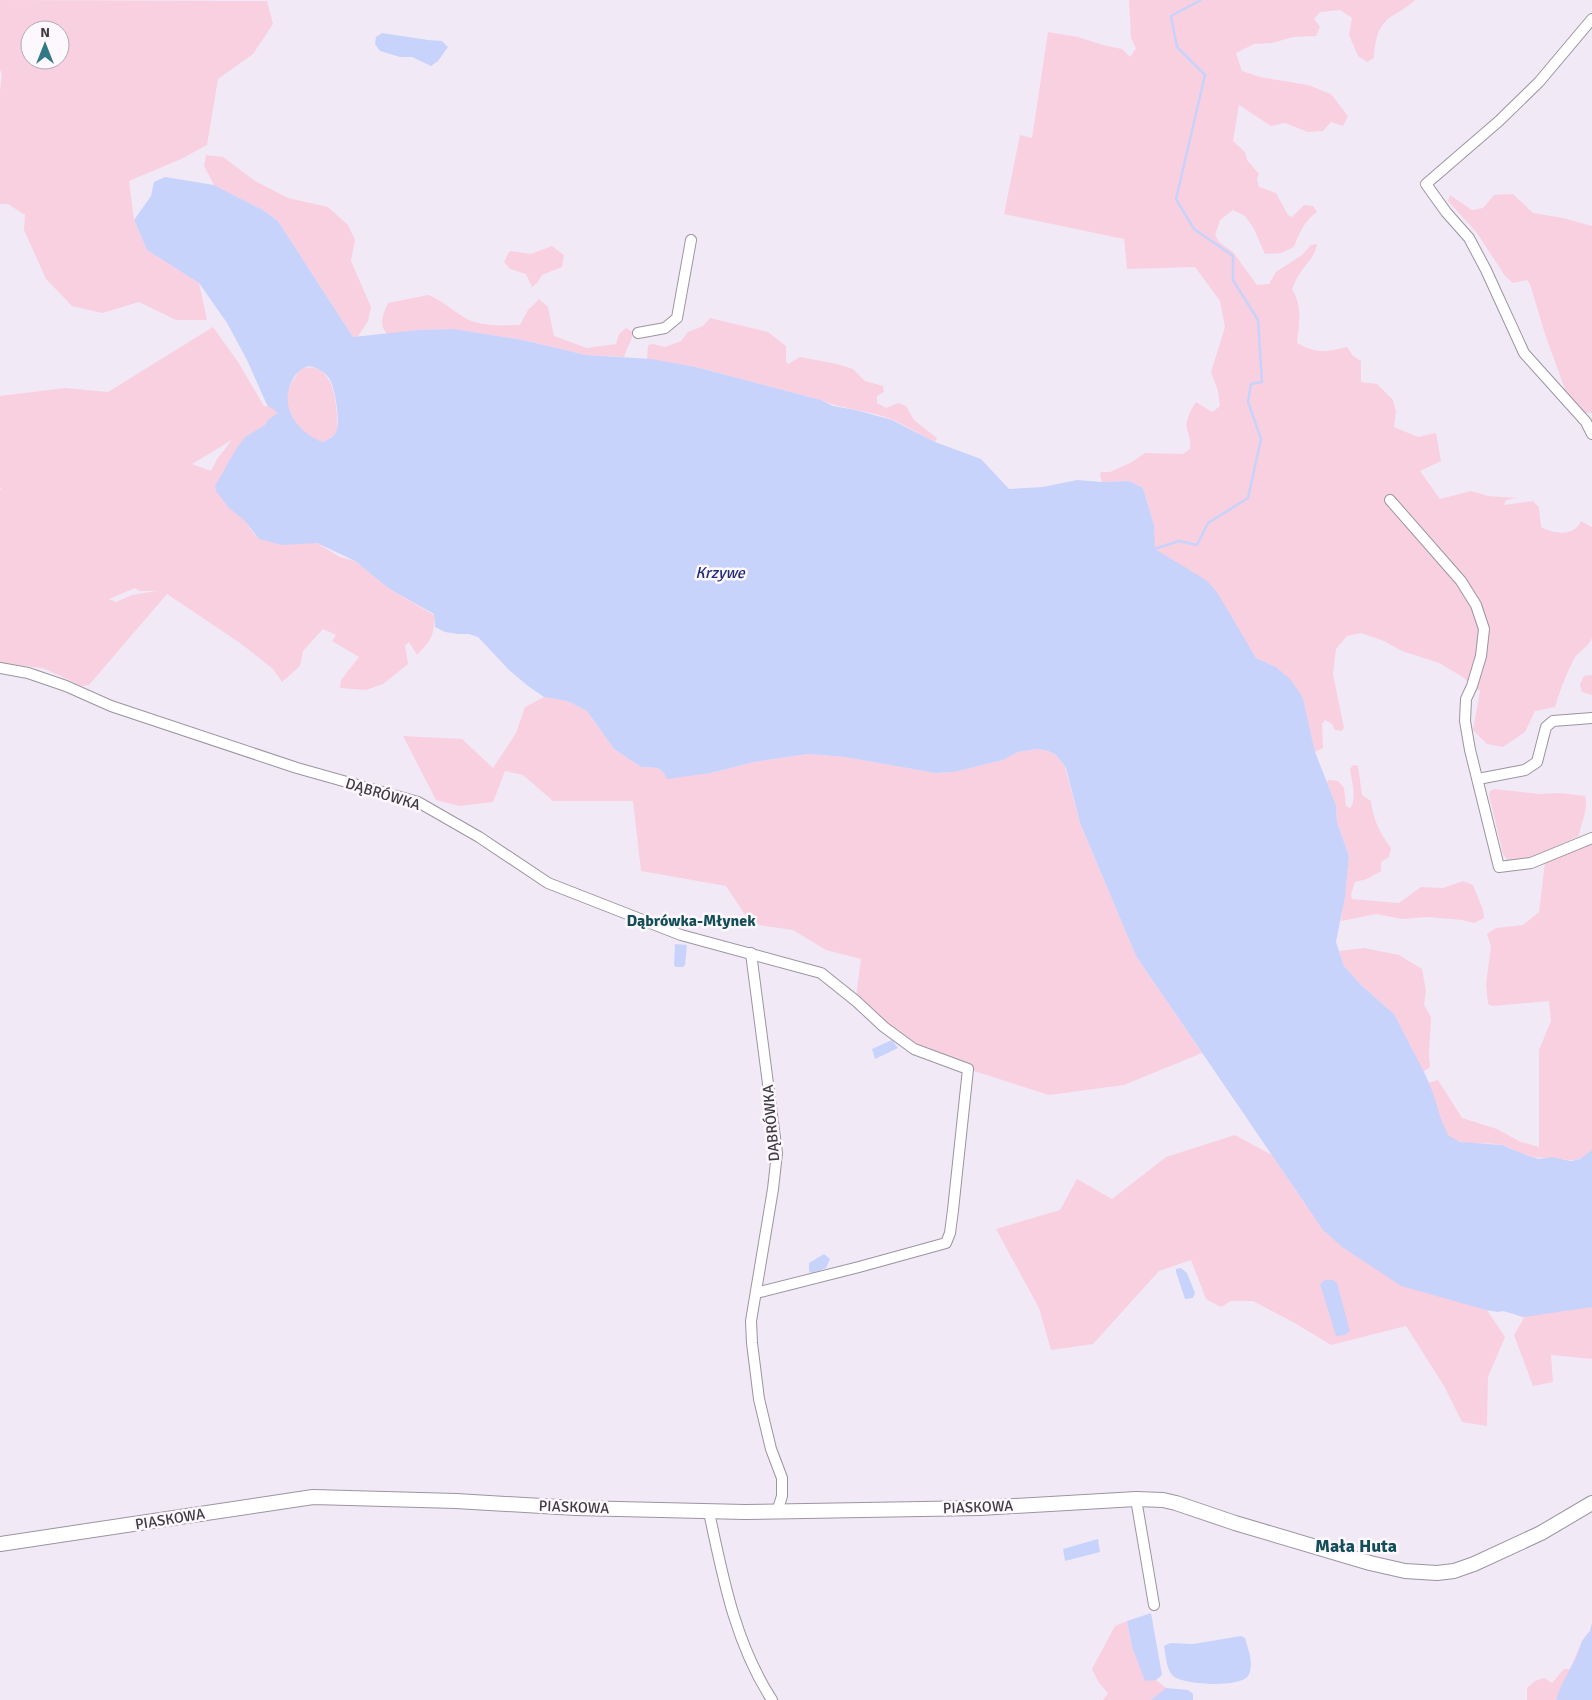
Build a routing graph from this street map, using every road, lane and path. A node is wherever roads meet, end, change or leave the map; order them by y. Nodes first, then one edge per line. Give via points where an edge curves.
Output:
1 (1592, 19) edge
2 (692, 240) dead end
3 (638, 332) dead end
4 (1592, 434) edge
5 (1390, 500) dead end
6 (0, 668) edge
7 (1592, 718) edge
8 (1478, 779) junction
9 (1592, 838) edge
10 (751, 953) junction
11 (756, 1293) junction
12 (1136, 1498) junction
13 (1592, 1503) edge
14 (709, 1512) junction
15 (777, 1512) junction
16 (0, 1544) edge
17 (1154, 1605) dead end
18 (772, 1700) edge

1 - 4 street via 1539,82 1426,184 1469,238 1524,353 1586,422
2 - 3 street via 677,318 665,328
5 - 8 street via 1461,582 1479,613 1484,629 1481,656 1466,699 1465,721
6 - 10 street, DĄBRÓWKA via 28,673 111,706 297,768 418,802 480,837 548,883 681,935
7 - 8 street via 1553,721 1546,727 1537,762 1525,770
8 - 9 street via 1499,867 1531,863
10 - 11 street, DĄBRÓWKA via 777,1153
10 - 11 street, DĄBRÓWKA via 821,973 914,1049 968,1069 953,1210 946,1243
11 - 15 street, DĄBRÓWKA via 751,1321 752,1343 759,1399 782,1478 782,1496
12 - 13 street, PIASKOWA via 1176,1503 1370,1563 1406,1571 1437,1573 1474,1564 1541,1533
12 - 15 street, PIASKOWA via 980,1508
12 - 17 street
14 - 15 street, PIASKOWA
14 - 16 street, PIASKOWA via 314,1497
14 - 18 street via 740,1637

